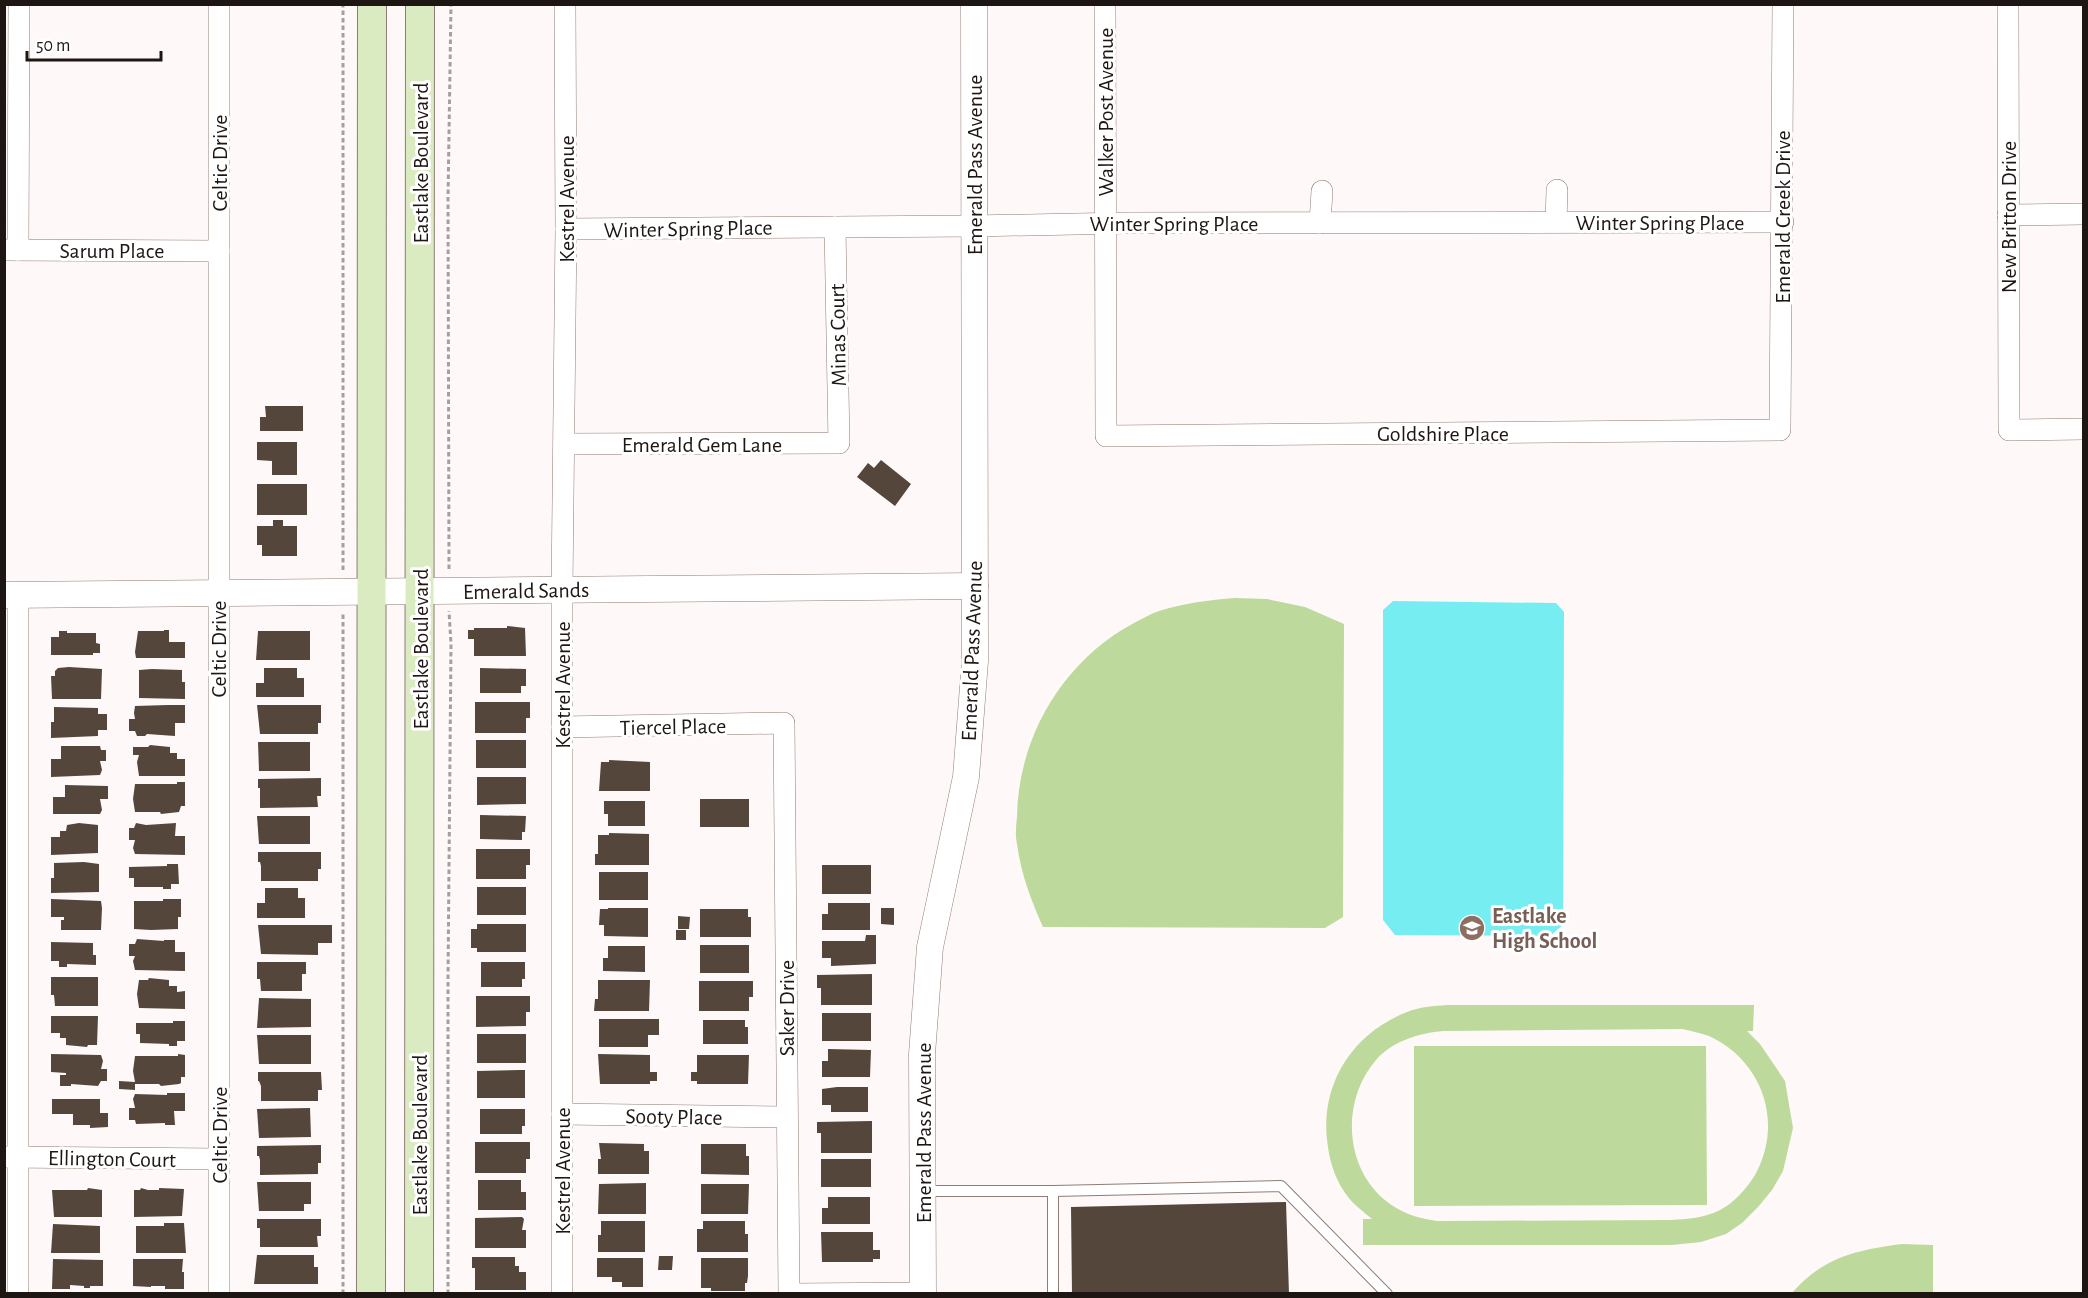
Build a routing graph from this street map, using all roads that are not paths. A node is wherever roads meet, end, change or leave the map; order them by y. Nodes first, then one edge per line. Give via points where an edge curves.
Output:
1 (19, 4) edge
2 (219, 4) edge
3 (372, 4) edge
4 (420, 4) edge
5 (565, 4) edge
6 (974, 4) edge
7 (1105, 4) edge
8 (1782, 4) edge
9 (2008, 4) edge
10 (1557, 190) dead end
11 (1322, 191) dead end
12 (2084, 214) edge
13 (2008, 215) junction
14 (1556, 222) junction
15 (1782, 222) junction
16 (1320, 223) junction
17 (1105, 224) junction
18 (974, 226) junction
19 (835, 227) junction
20 (566, 229) junction
21 (11, 250) edge
22 (219, 251) junction
23 (2084, 429) edge
24 (1780, 430) joint
25 (1106, 436) joint
26 (839, 443) joint
27 (564, 444) junction
28 (975, 586) junction
29 (562, 590) junction
30 (372, 592) junction
31 (420, 592) junction
32 (218, 593) junction
33 (11, 595) edge
34 (784, 723) joint
35 (562, 728) junction
36 (562, 1114) junction
37 (786, 1118) junction
38 (11, 1157) edge
39 (219, 1159) junction
40 (922, 1191) junction
41 (1053, 1191) junction
42 (18, 1293) edge
43 (219, 1293) edge
44 (371, 1293) edge
45 (419, 1293) edge
46 (562, 1293) edge
47 (790, 1293) edge
48 (923, 1293) edge
49 (1053, 1293) edge
50 (1387, 1293) edge

1 - 21 street
2 - 22 street, Celtic Drive
3 - 30 main road
4 - 31 main road, Eastlake Boulevard
5 - 20 street, Kestrel Avenue
6 - 18 street, Emerald Pass Avenue
7 - 17 street, Walker Post Avenue
8 - 15 street, Emerald Creek Drive
9 - 13 street, New Britton Drive
10 - 14 street
11 - 16 street
12 - 13 street
13 - 23 street, New Britton Drive via 2008,430
14 - 15 street, Winter Spring Place
14 - 16 street, Winter Spring Place
15 - 24 street, Emerald Creek Drive
16 - 17 street, Winter Spring Place
17 - 18 street, Winter Spring Place
17 - 25 street, Walker Post Avenue
18 - 19 street, Winter Spring Place
18 - 28 street, Emerald Pass Avenue
19 - 20 street, Winter Spring Place
19 - 26 street, Minas Court
20 - 27 street, Kestrel Avenue
21 - 22 street, Sarum Place
22 - 32 street, Celtic Drive
24 - 25 street, Goldshire Place
26 - 27 street, Emerald Gem Lane
27 - 29 street, Kestrel Avenue
28 - 29 street, Emerald Sands
28 - 40 street, Emerald Pass Avenue via 975,661 966,777 930,947 922,1054
29 - 31 street, Emerald Sands
29 - 35 street, Kestrel Avenue
30 - 31 street, Emerald Sands
30 - 32 street, Emerald Sands
30 - 44 main road
31 - 45 main road, Eastlake Boulevard
32 - 33 street, Emerald Sands
32 - 39 street, Celtic Drive
33 - 38 street
34 - 35 street, Tiercel Place
34 - 37 street, Saker Drive
35 - 36 street, Kestrel Avenue
36 - 37 street, Sooty Place
36 - 46 street, Kestrel Avenue
37 - 47 street, Saker Drive
38 - 39 street, Ellington Court
38 - 42 street
39 - 43 street, Celtic Drive
40 - 41 lane
40 - 48 street, Emerald Pass Avenue
41 - 49 lane
41 - 50 lane via 1281,1186
47 - 48 street

